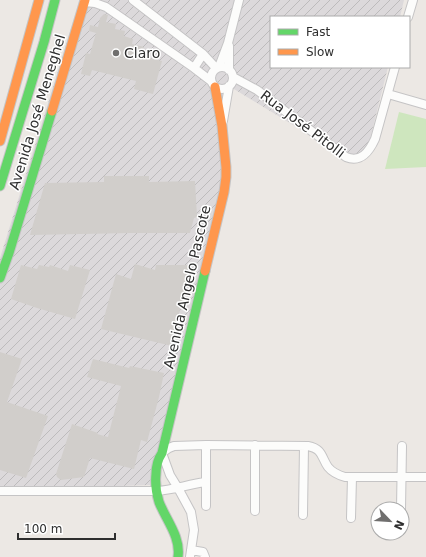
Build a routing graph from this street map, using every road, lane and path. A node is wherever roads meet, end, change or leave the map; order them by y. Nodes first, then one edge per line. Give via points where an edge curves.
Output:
1 (39, 0) edge
2 (56, 0) edge
3 (133, 0) edge
4 (239, 0) edge
5 (413, 0) edge
6 (84, 1) edge
7 (408, 16) edge
8 (228, 43) junction
9 (204, 54) junction
10 (194, 68) junction
11 (217, 68) junction
12 (395, 68) edge
13 (231, 73) junction
14 (213, 84) junction
15 (229, 86) junction
16 (388, 94) junction
17 (426, 105) edge
18 (222, 126) junction
19 (0, 141) edge
20 (0, 186) edge
21 (0, 278) edge
22 (402, 446) dead end
23 (206, 448) junction
24 (255, 448) junction
25 (304, 449) junction
26 (162, 453) junction
27 (426, 477) edge
28 (352, 480) junction
29 (401, 480) junction
30 (206, 482) junction
31 (426, 483) edge
32 (178, 488) junction
33 (0, 492) edge
34 (156, 492) junction
35 (400, 501) edge
36 (206, 506) dead end
37 (255, 511) dead end
38 (303, 515) dead end
39 (351, 518) dead end
40 (191, 553) edge
41 (178, 557) edge
42 (205, 557) edge

1 - 19 main road
2 - 20 main road
3 - 9 street
4 - 8 street
5 - 7 street
6 - 10 street via 106,7
6 - 21 main road, Avenida José Meneghel
8 - 11 street
8 - 13 street
9 - 10 street
9 - 11 street
10 - 14 street
11 - 13 street via 223,67
11 - 14 street via 212,72
12 - 16 street
13 - 15 street via 232,82
13 - 16 street, Rua José Pitolli via 346,157 355,160 365,155 371,147
14 - 15 street via 222,89
14 - 18 main road, Avenida Angelo Pascote
15 - 18 street, Avenida Angelo Pascote
16 - 17 street
18 - 26 main road, Avenida Angelo Pascote via 226,167 224,192
22 - 29 street
23 - 24 street
23 - 26 street via 174,446
23 - 30 street
24 - 25 street
24 - 37 street
25 - 28 street via 312,447 319,450 327,465 336,474
25 - 38 street
26 - 32 street
26 - 34 main road, Avenida Angelo Pascote via 155,477
27 - 29 street
28 - 29 street
28 - 39 street
29 - 31 street
29 - 35 street
30 - 32 street
30 - 36 street
32 - 34 street
32 - 40 street via 193,517
33 - 34 street
34 - 41 main road via 177,541
40 - 42 street via 203,552

